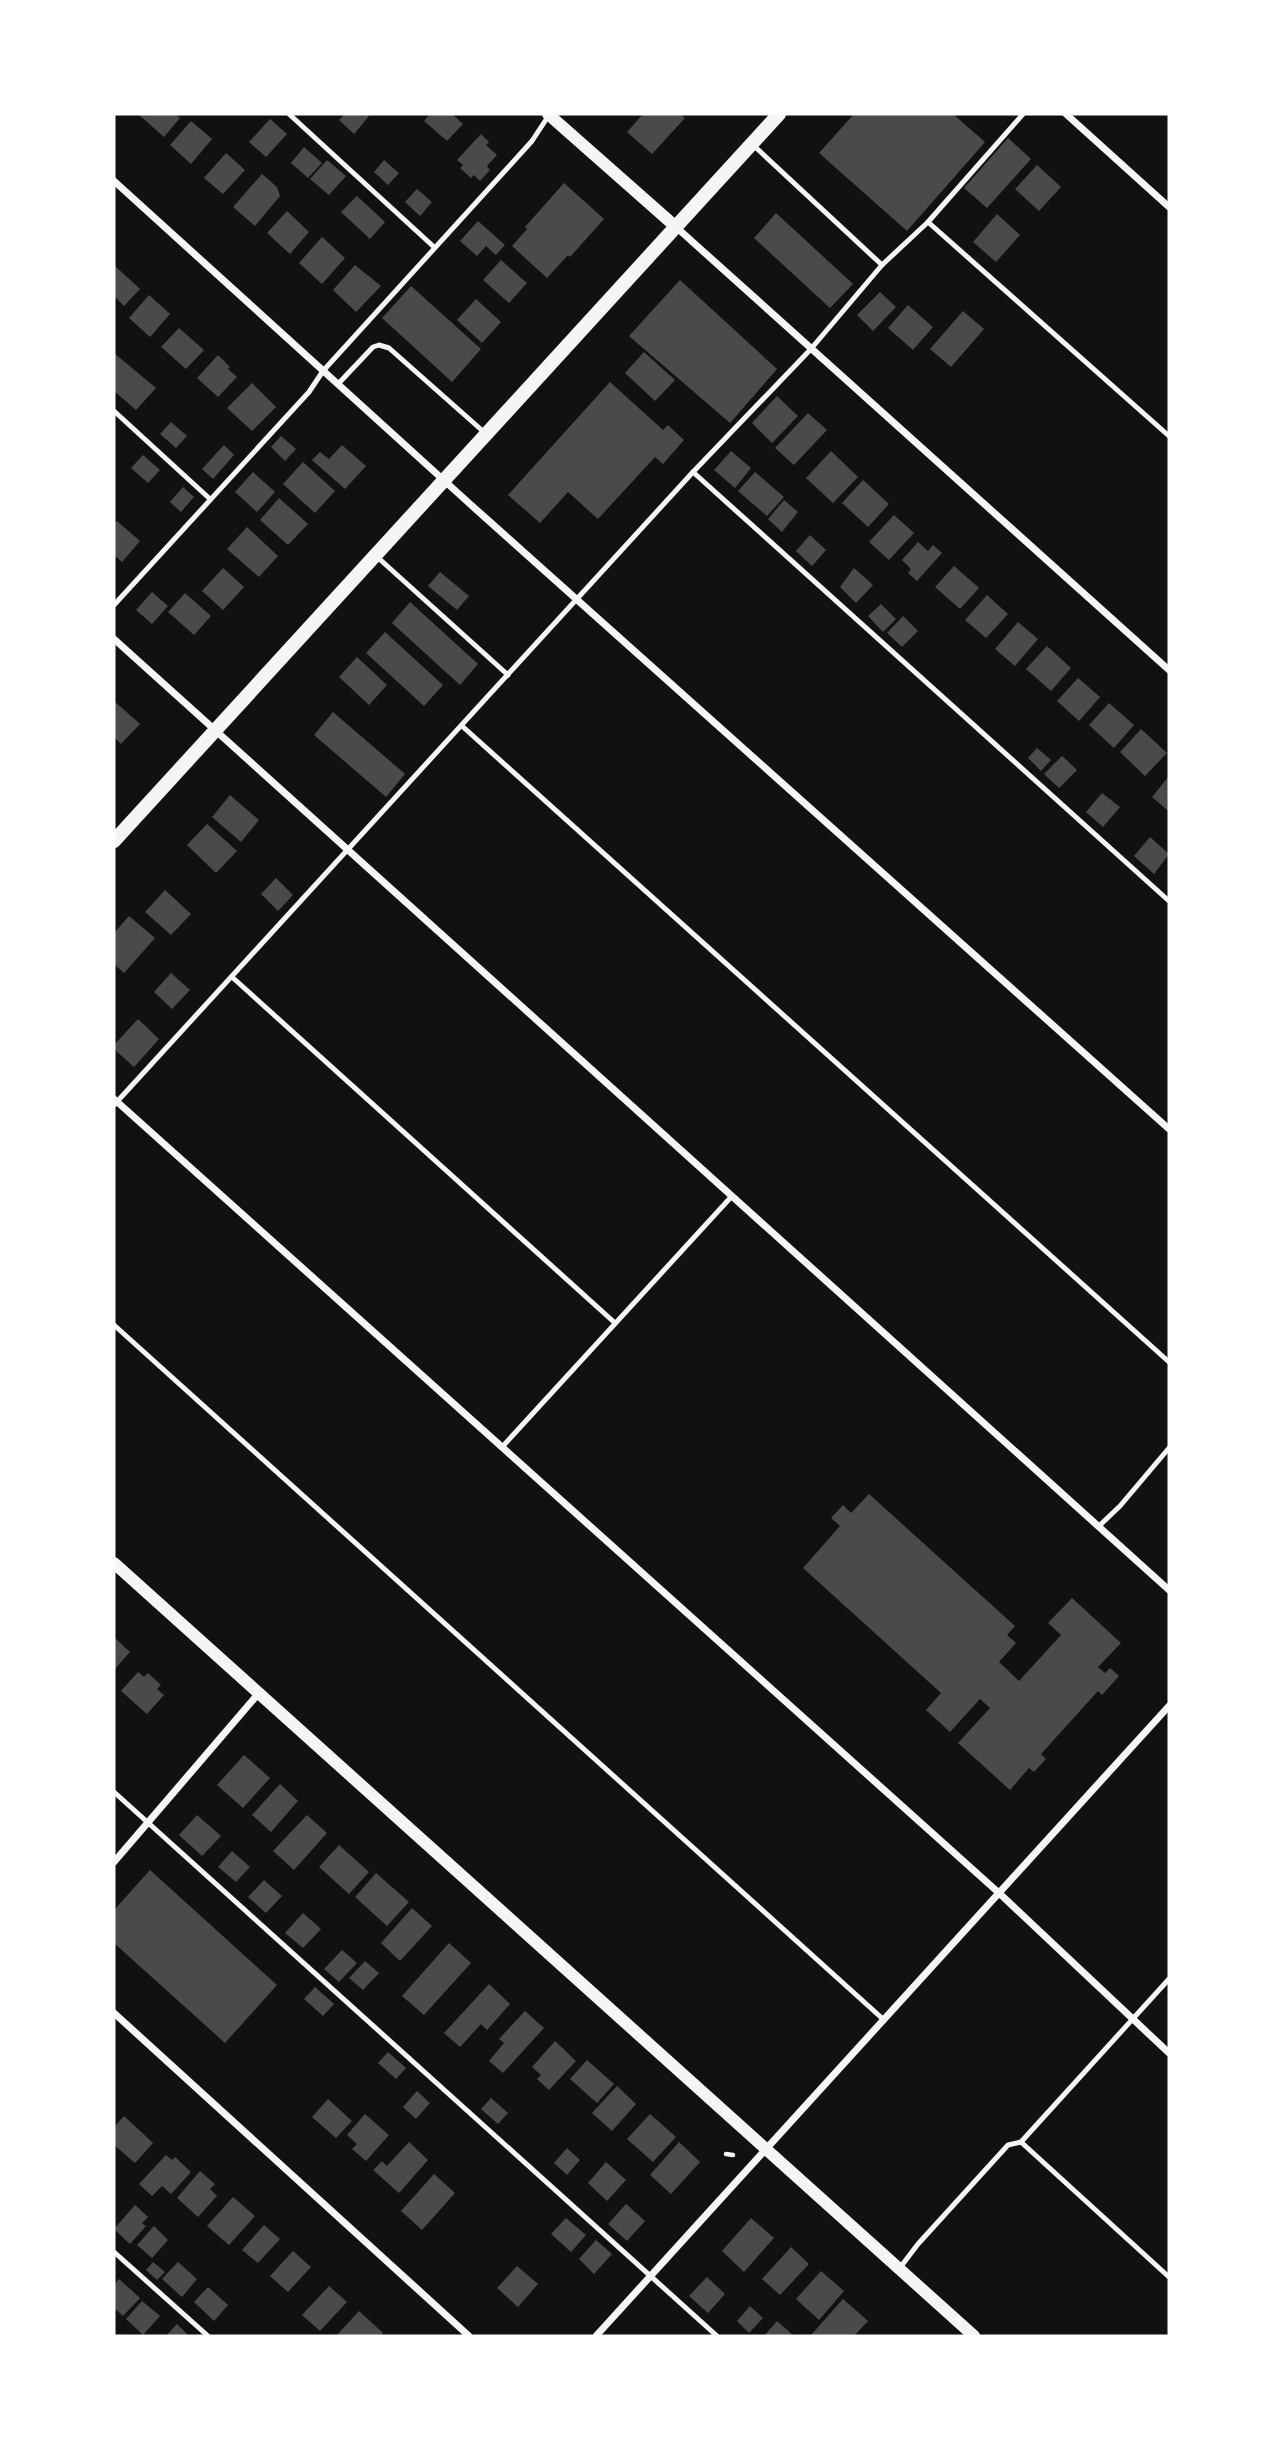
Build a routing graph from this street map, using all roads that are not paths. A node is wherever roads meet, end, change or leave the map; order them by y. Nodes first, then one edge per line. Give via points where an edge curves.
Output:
1 (289, 114) edge
2 (548, 114) edge
3 (779, 114) edge
4 (1023, 114) edge
5 (1066, 114) edge
6 (752, 144) junction
7 (114, 181) edge
8 (1169, 207) edge
9 (928, 222) junction
10 (676, 228) junction
11 (434, 247) junction
12 (882, 265) junction
13 (810, 350) junction
14 (323, 371) junction
15 (338, 384) junction
16 (114, 411) edge
17 (486, 434) junction
18 (1169, 436) edge
19 (694, 472) junction
20 (444, 480) junction
21 (210, 499) junction
22 (375, 555) junction
23 (577, 599) junction
24 (114, 605) edge
25 (114, 639) edge
26 (1169, 670) edge
27 (508, 675) junction
28 (463, 726) junction
29 (216, 731) junction
30 (114, 841) edge
31 (348, 851) junction
32 (1169, 901) edge
33 (232, 977) junction
34 (115, 1102) edge
35 (1169, 1129) edge
36 (732, 1196) junction
37 (615, 1323) junction
38 (114, 1325) edge
39 (1169, 1362) edge
40 (503, 1446) junction
41 (1169, 1448) edge
42 (1099, 1526) junction
43 (114, 1563) edge
44 (1169, 1590) edge
45 (259, 1693) junction
46 (1169, 1706) edge
47 (114, 1792) edge
48 (149, 1824) junction
49 (114, 1862) edge
50 (999, 1893) junction
51 (1169, 1979) edge
52 (114, 2013) edge
53 (1132, 2019) junction
54 (884, 2020) junction
55 (1169, 2053) edge
56 (1021, 2142) junction
57 (766, 2149) junction
58 (114, 2252) edge
59 (899, 2269) junction
60 (650, 2277) junction
61 (1169, 2277) edge
62 (208, 2336) edge
63 (469, 2336) edge
64 (596, 2336) edge
65 (717, 2336) edge
66 (974, 2336) edge

1 - 11 lane
2 - 10 street
2 - 11 lane via 532,141
3 - 6 main road
4 - 9 lane
5 - 8 street
6 - 10 main road
6 - 12 lane
7 - 14 street
9 - 12 lane
9 - 18 lane
10 - 13 street
10 - 17 main road
11 - 14 lane
12 - 13 lane
13 - 19 lane
13 - 26 street
14 - 15 street
14 - 21 lane
15 - 17 lane via 373,347 389,348
15 - 20 street
16 - 21 lane
17 - 20 main road
19 - 23 lane
19 - 32 lane
20 - 22 main road
20 - 23 street
21 - 24 lane
22 - 27 lane
22 - 29 main road
23 - 27 lane
23 - 35 street
25 - 29 street
27 - 28 lane
28 - 31 lane
28 - 39 lane
29 - 30 main road
29 - 31 street
31 - 33 lane
31 - 36 street
33 - 34 lane
33 - 37 lane
34 - 40 street
36 - 37 lane
36 - 42 street
37 - 40 lane
38 - 54 lane
40 - 50 street
41 - 42 lane
42 - 44 street
43 - 45 street
45 - 48 street
45 - 57 street
46 - 50 street
47 - 48 lane
48 - 49 street
48 - 60 lane
50 - 53 street
50 - 54 street
51 - 53 lane
52 - 63 street
53 - 55 street
53 - 56 lane
54 - 57 street
56 - 59 lane via 1008,2145
56 - 61 lane
57 - 59 street
57 - 60 street
58 - 62 lane
59 - 66 street
60 - 64 street
60 - 65 lane

